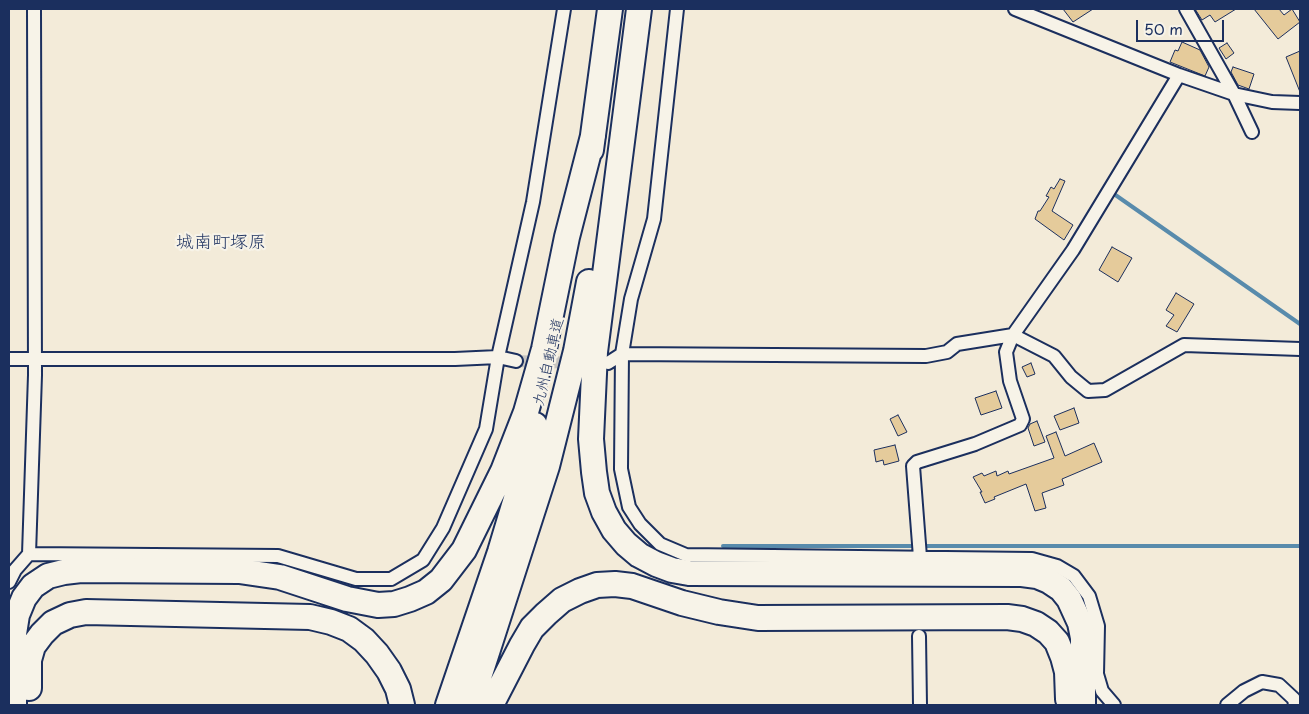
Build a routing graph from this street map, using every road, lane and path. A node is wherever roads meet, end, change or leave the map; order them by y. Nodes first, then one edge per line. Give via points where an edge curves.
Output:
1 (34, 9) edge
2 (564, 9) edge
3 (610, 9) edge
4 (630, 9) edge
5 (638, 9) edge
6 (677, 9) edge
7 (1016, 9) edge
8 (1186, 9) edge
9 (1178, 75) junction
10 (1234, 94) junction
11 (1300, 103) edge
12 (1252, 132) dead end
13 (593, 136) junction
14 (1013, 335) junction
15 (1300, 349) edge
16 (622, 354) junction
17 (498, 357) junction
18 (9, 359) edge
19 (34, 359) junction
20 (516, 361) tunnel mouth
21 (608, 363) dead end
22 (30, 554) junction
23 (920, 557) junction
24 (9, 582) edge
25 (919, 636) dead end
26 (14, 705) edge
27 (28, 705) edge
28 (402, 705) edge
29 (448, 705) edge
30 (470, 705) edge
31 (491, 705) edge
32 (920, 705) edge
33 (1068, 705) edge
34 (1083, 705) edge
35 (1114, 705) edge
36 (1227, 705) edge
37 (1295, 705) edge

1 - 19 street
2 - 17 street via 533,202
3 - 13 highway, 九州自動車道
4 - 30 highway, 九州自動車道 via 595,252 576,351 547,466
5 - 34 highway via 595,352 591,440 594,472 597,493 614,530 639,555 656,564 689,573 1037,576 1061,589 1080,623
6 - 16 street via 654,218 631,299
7 - 9 street
8 - 10 street
9 - 10 street
9 - 14 street via 1073,250
10 - 11 street via 1272,102
10 - 12 street
13 - 26 highway via 567,237 544,349 518,435 464,550 440,580 426,592 410,599 378,605 347,599 280,576 239,571 81,570 48,576 33,586 17,615
13 - 29 highway, 九州自動車道 via 553,352 524,472
14 - 15 street via 1054,356 1088,391 1105,390 1184,346
14 - 16 street via 957,344 947,352 926,356
14 - 23 street via 1006,352 1010,381 1023,419 1020,425 913,466
16 - 21 street
16 - 23 street via 621,469 629,507 660,544 686,555
17 - 19 street
17 - 20 street
17 - 22 street via 486,429 443,528 424,560 391,579 356,579 278,556
18 - 19 street
19 - 22 street
22 - 24 street
23 - 35 street via 1032,559 1057,566 1074,576 1089,596 1098,626 1097,674 1102,692
25 - 32 street
27 - 28 highway via 29,660 33,646 53,623 70,615 96,612 310,617 331,622 356,635 377,654 398,689
31 - 33 highway via 532,628 546,614 580,590 615,584 719,612 758,618 1022,619 1036,624 1057,642 1067,672
36 - 37 street via 1244,690 1262,682 1279,685 1294,699

